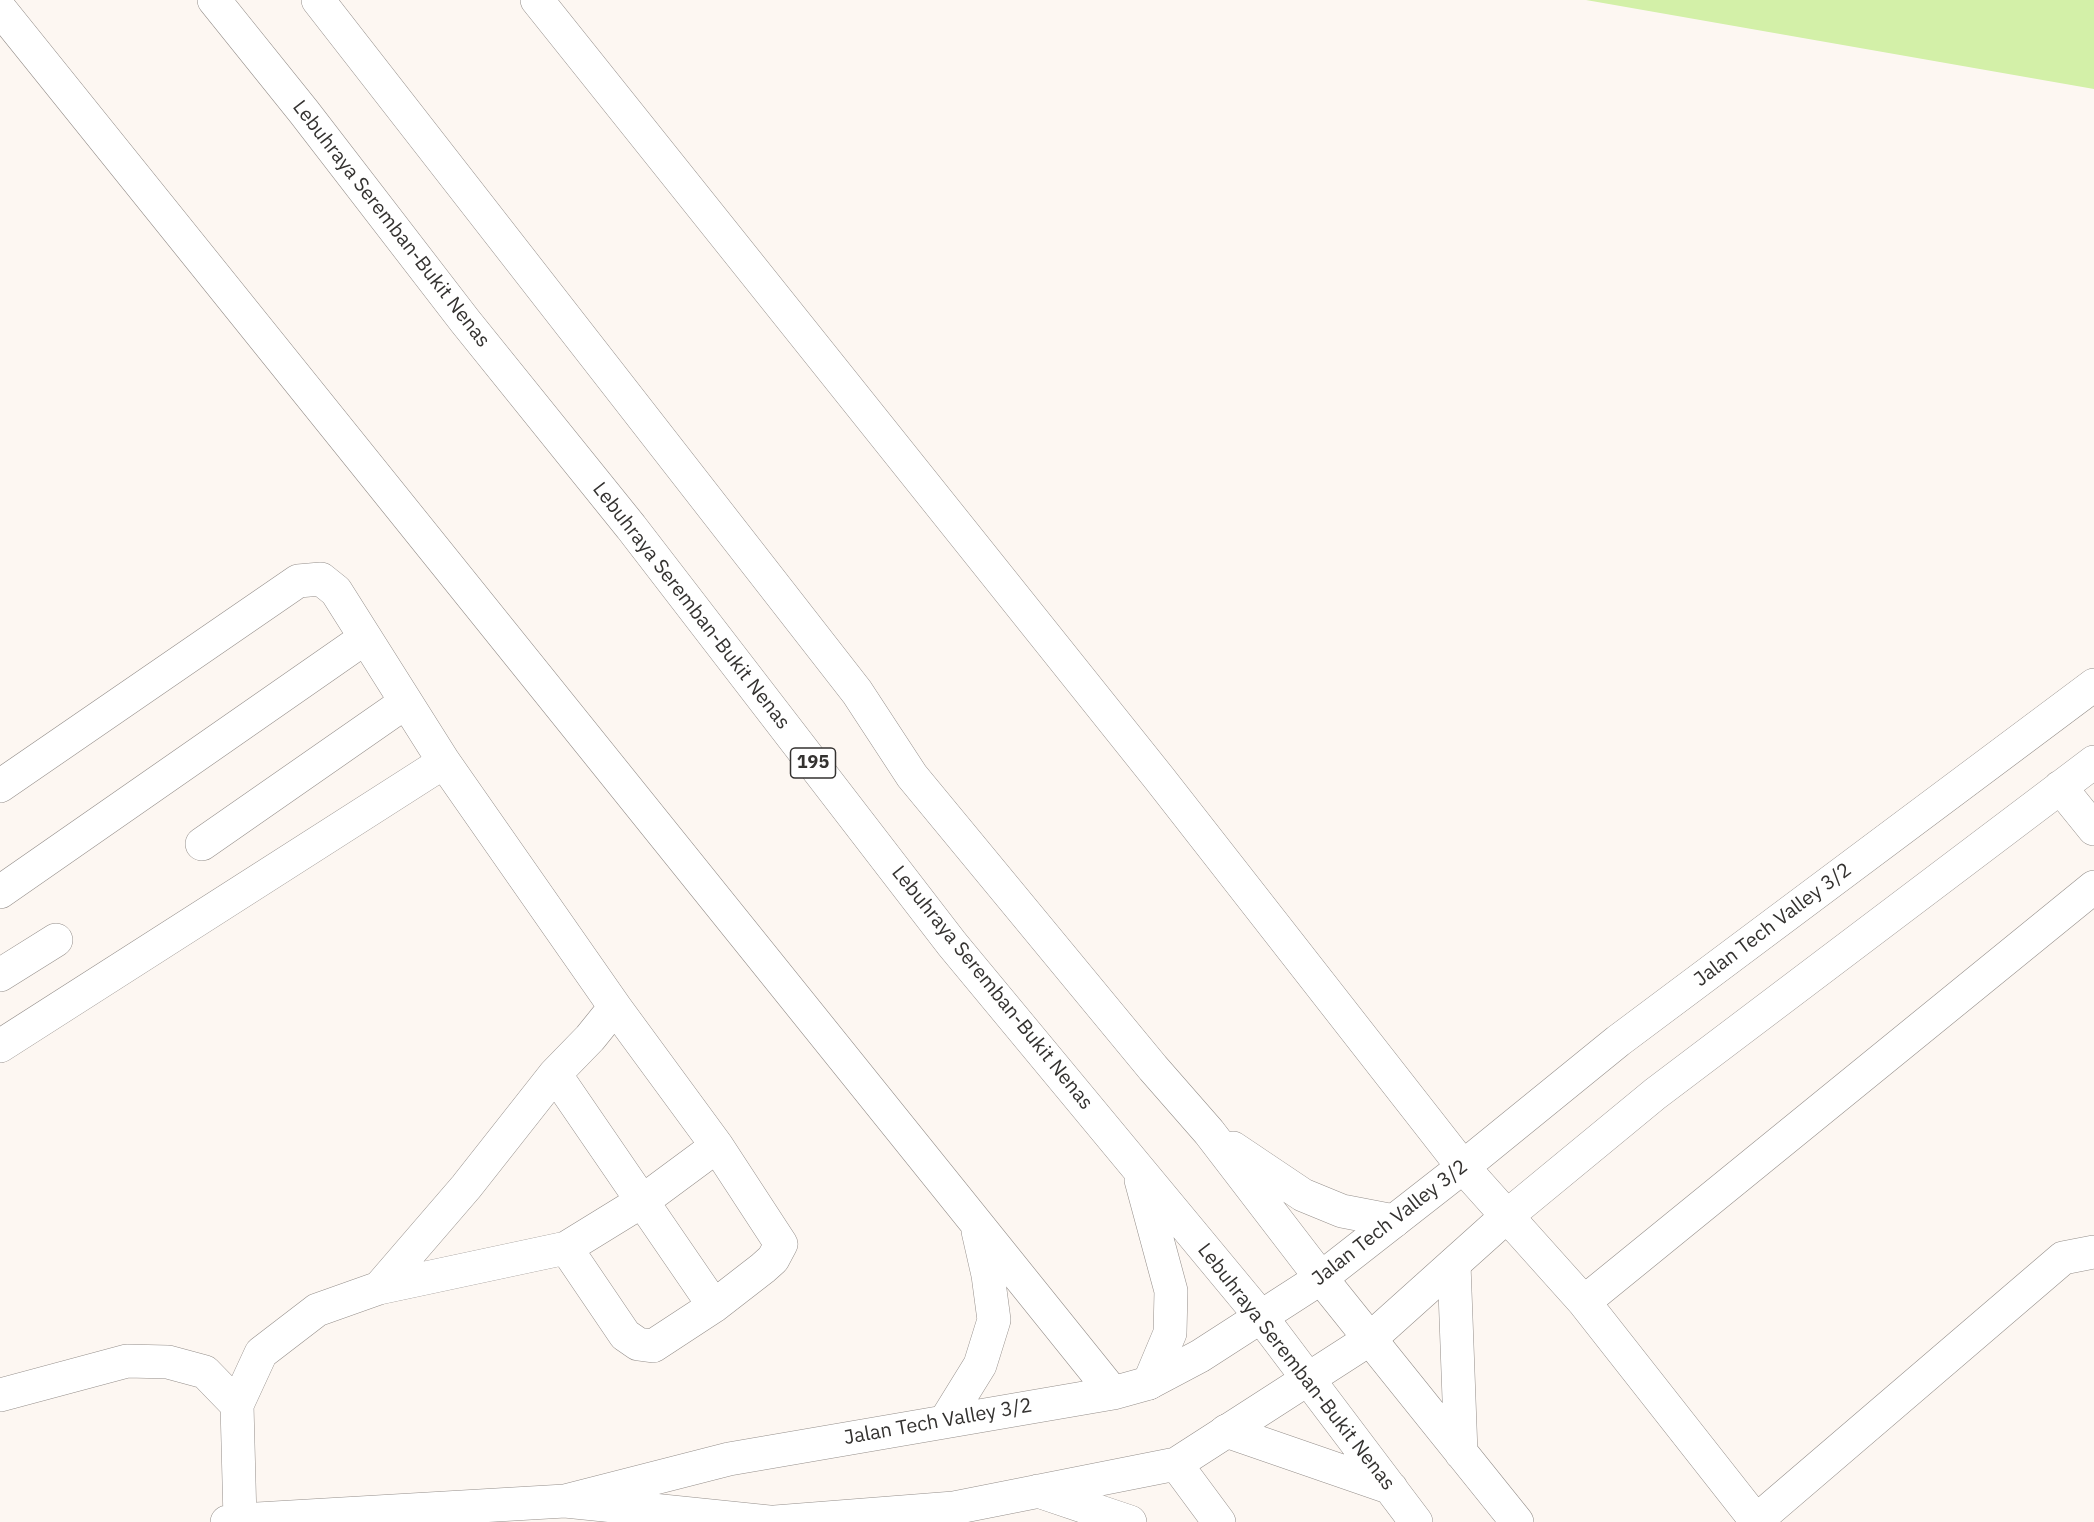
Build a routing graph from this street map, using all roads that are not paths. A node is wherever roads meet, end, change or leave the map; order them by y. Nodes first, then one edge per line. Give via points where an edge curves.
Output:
1 (214, 0) edge
2 (318, 0) edge
3 (537, 0) edge
4 (0, 9) edge
5 (365, 638) junction
6 (2094, 685) edge
7 (406, 702) junction
8 (444, 762) junction
9 (2094, 762) edge
10 (0, 786) edge
11 (2060, 787) junction
12 (2094, 829) edge
13 (202, 844) dead end
14 (2094, 887) edge
15 (0, 892) edge
16 (56, 940) dead end
17 (0, 975) edge
18 (615, 1007) junction
19 (0, 1046) edge
20 (555, 1074) junction
21 (1209, 1132) junction
22 (717, 1146) junction
23 (1463, 1167) junction
24 (1139, 1169) junction
25 (644, 1200) junction
26 (1507, 1216) junction
27 (1394, 1221) junction
28 (977, 1223) junction
29 (566, 1248) junction
30 (2094, 1252) edge
31 (1455, 1264) junction
32 (1321, 1278) junction
33 (379, 1288) junction
34 (1584, 1302) junction
35 (714, 1306) junction
36 (1262, 1318) junction
37 (1370, 1339) junction
38 (1308, 1378) junction
39 (1149, 1383) junction
40 (1113, 1393) junction
41 (0, 1395) edge
42 (237, 1405) junction
43 (946, 1420) junction
44 (1226, 1431) junction
45 (1461, 1453) junction
46 (1176, 1464) junction
47 (1391, 1488) junction
48 (1038, 1491) junction
49 (565, 1501) junction
50 (234, 1521) edge
51 (1756, 1521) edge
52 (769, 1522) edge
53 (775, 1522) edge
54 (1130, 1522) edge
55 (1219, 1522) edge
56 (1416, 1522) edge
57 (1517, 1522) edge

1 - 24 main road, Lebuhraya Seremban-Bukit Nenas / 195 via 630,527 952,944
2 - 21 main road via 857,692 912,776
3 - 23 main road via 1159,778
4 - 28 main road
5 - 7 main road
5 - 10 main road via 336,591 321,579 298,581
5 - 15 main road
6 - 23 main road, Jalan Tech Valley 3/2 via 1618,1041
7 - 8 main road
7 - 13 main road
8 - 18 main road
8 - 19 main road
9 - 11 main road
11 - 12 main road
11 - 26 main road via 1655,1094
14 - 34 main road
16 - 17 main road
18 - 20 main road
18 - 22 main road
20 - 25 main road
20 - 33 main road via 466,1187
21 - 27 main road via 1303,1195 1342,1211
21 - 32 main road
22 - 25 main road
22 - 35 main road via 781,1244 773,1259
23 - 26 main road
23 - 27 main road, Jalan Tech Valley 3/2
24 - 36 main road, Lebuhraya Seremban-Bukit Nenas / 195
24 - 39 main road via 1171,1291 1170,1333
25 - 29 main road
25 - 35 main road
26 - 31 main road
26 - 34 main road
27 - 32 main road, Jalan Tech Valley 3/2
28 - 40 main road
28 - 43 main road via 994,1320 980,1365
29 - 33 main road
29 - 35 main road via 625,1335 638,1344 653,1346
30 - 51 main road via 2062,1258
31 - 37 main road
31 - 45 main road
32 - 36 main road, Jalan Tech Valley 3/2
32 - 37 main road
33 - 42 main road via 317,1310 261,1353
34 - 51 main road
36 - 38 main road, Lebuhraya Seremban-Bukit Nenas / 195
36 - 39 main road, Jalan Tech Valley 3/2
37 - 38 main road
37 - 45 main road
38 - 44 main road
38 - 47 main road, Lebuhraya Seremban-Bukit Nenas / 195
39 - 40 main road, Jalan Tech Valley 3/2
40 - 43 main road, Jalan Tech Valley 3/2
41 - 42 main road via 127,1361 168,1362 204,1372
42 - 50 main road
43 - 49 main road, Jalan Tech Valley 3/2 via 729,1458
44 - 46 main road
44 - 47 main road
45 - 57 main road
46 - 48 main road
46 - 55 main road
47 - 56 main road, Lebuhraya Seremban-Bukit Nenas / 195
48 - 53 main road via 954,1508
48 - 54 main road
49 - 50 main road, Jalan Tech Valley 3/2
49 - 52 main road, Jalan Tech Valley 3/2

